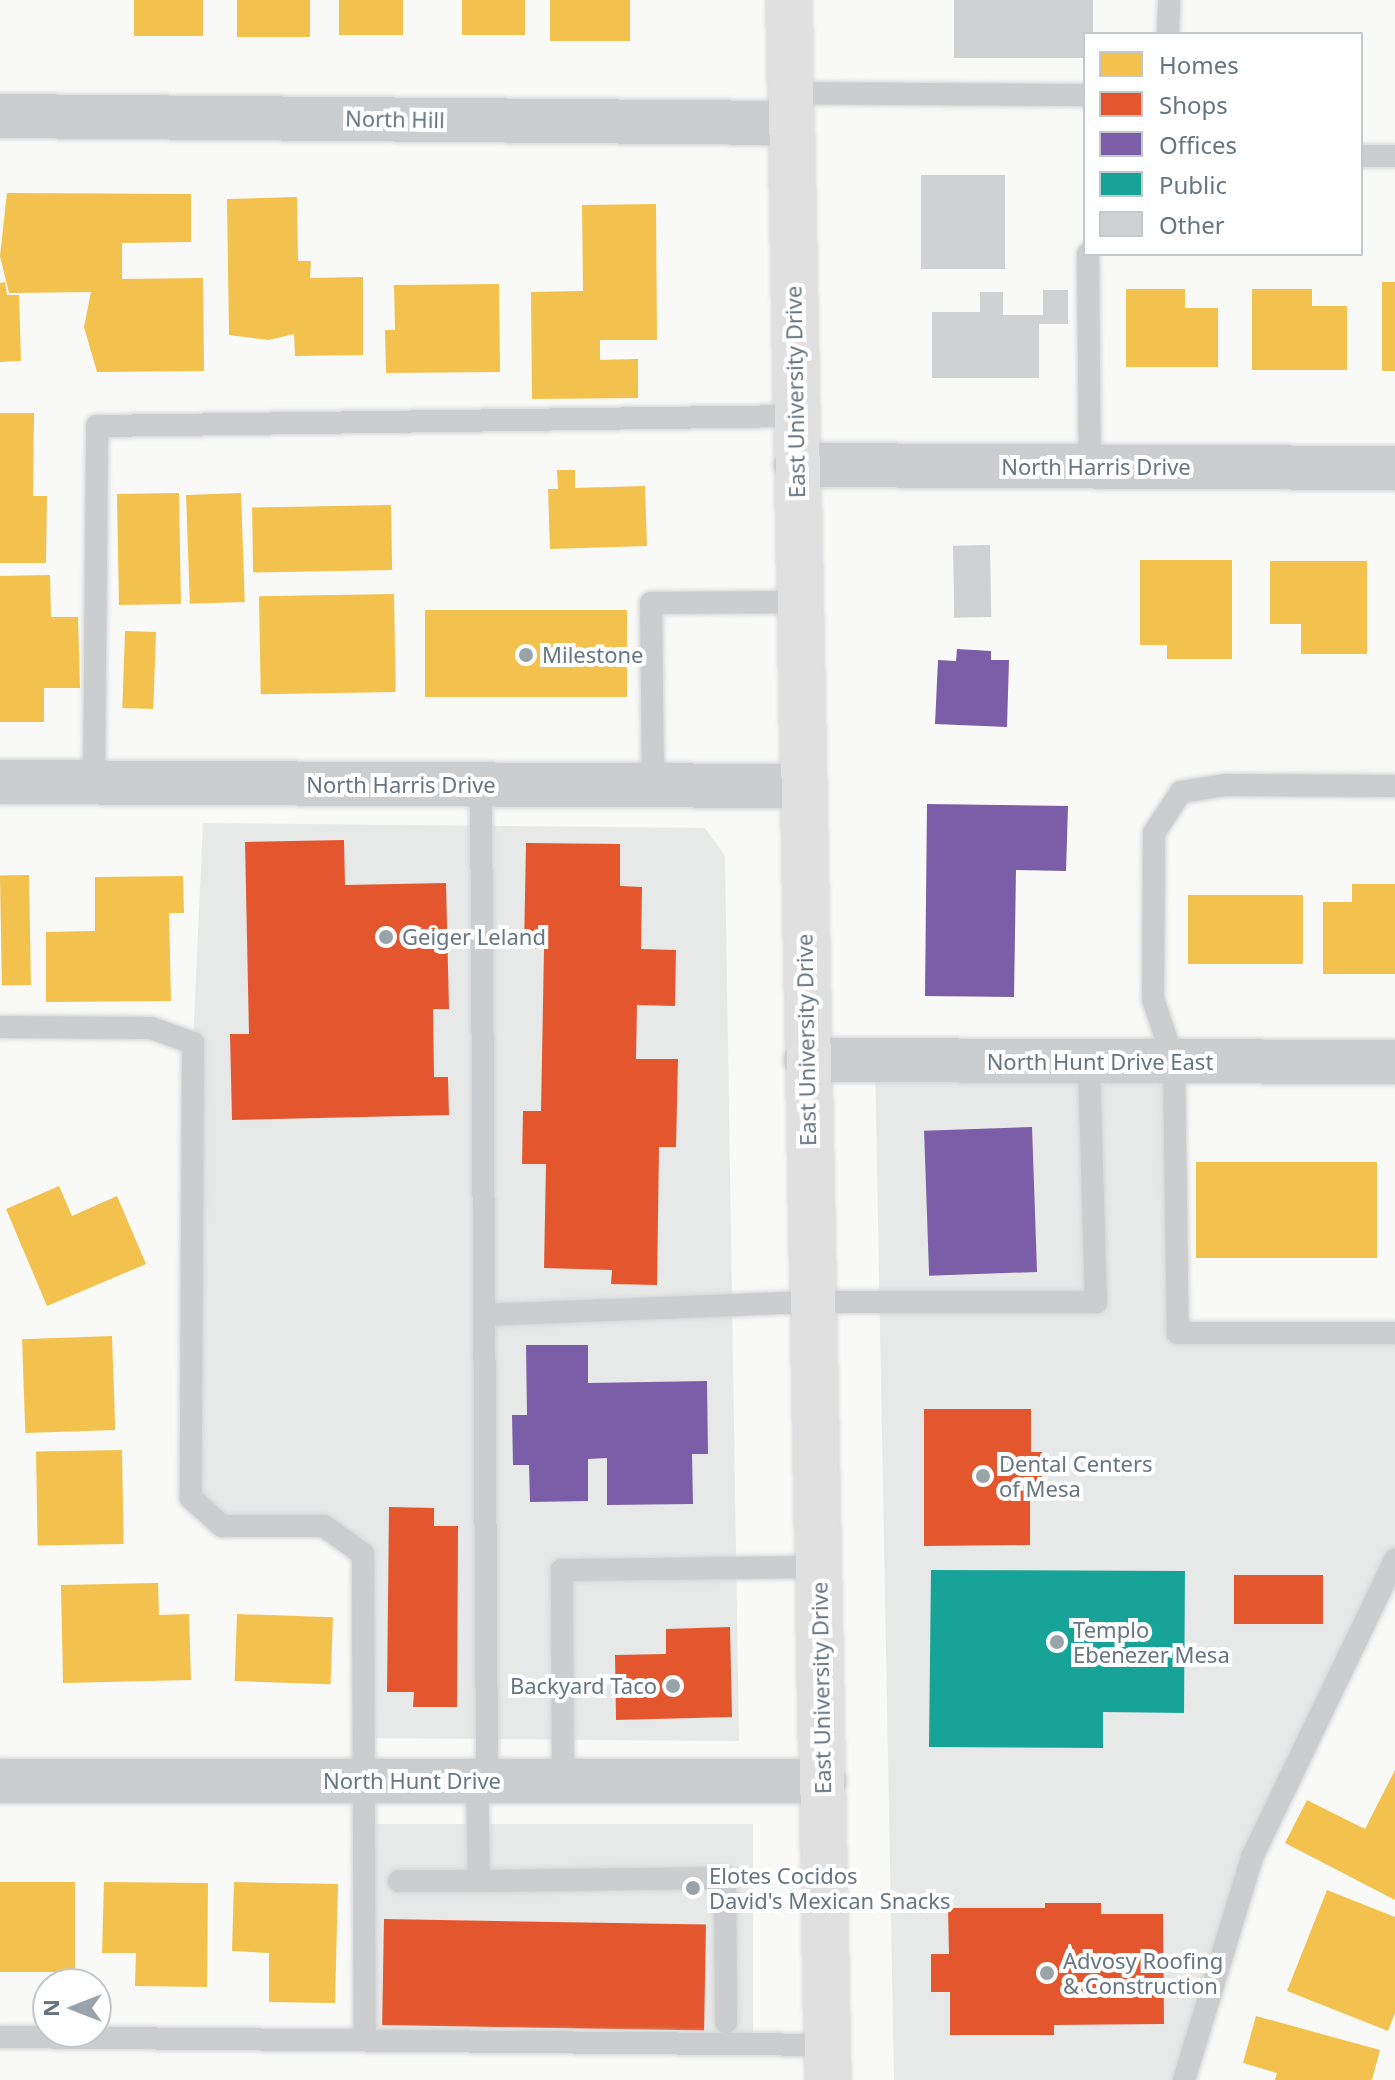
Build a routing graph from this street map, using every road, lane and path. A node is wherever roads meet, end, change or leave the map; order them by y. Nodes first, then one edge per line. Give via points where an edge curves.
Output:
1 (789, 0) edge
2 (1169, 0) edge
3 (1168, 32) edge
4 (1083, 95) edge
5 (790, 108) junction
6 (0, 116) edge
7 (1363, 156) edge
8 (1395, 156) edge
9 (1088, 256) edge
10 (796, 416) junction
11 (796, 465) junction
12 (1090, 467) junction
13 (1395, 468) edge
14 (798, 602) junction
15 (0, 782) edge
16 (94, 784) junction
17 (481, 785) junction
18 (653, 786) junction
19 (801, 786) junction
20 (1395, 786) edge
21 (0, 1027) edge
22 (806, 1060) junction
23 (1089, 1062) junction
24 (1174, 1062) junction
25 (1395, 1062) edge
26 (812, 1302) junction
27 (485, 1315) junction
28 (1395, 1333) edge
29 (1395, 1560) edge
30 (818, 1567) junction
31 (0, 1781) edge
32 (482, 1781) junction
33 (563, 1781) junction
34 (824, 1781) junction
35 (363, 1782) junction
36 (399, 1881) dead end
37 (479, 1881) junction
38 (726, 2022) dead end
39 (0, 2037) edge
40 (365, 2040) junction
41 (828, 2062) edge
42 (1184, 2080) edge

1 - 5 main road, East University Drive
2 - 3 lane
4 - 5 lane
5 - 6 street, North Hill
5 - 10 main road, East University Drive
7 - 8 lane
9 - 12 lane
10 - 11 main road, East University Drive
10 - 16 lane via 97,426
11 - 12 street, North Harris Drive
11 - 14 main road, East University Drive
12 - 13 street, North Harris Drive
14 - 18 lane via 651,603
14 - 19 main road, East University Drive
15 - 16 street, North Harris Drive
16 - 17 street, North Harris Drive
17 - 18 street, North Harris Drive
17 - 27 lane
18 - 19 street, North Harris Drive
19 - 22 main road, East University Drive
20 - 24 lane via 1226,785 1181,792 1154,833 1153,999
21 - 35 lane via 151,1028 193,1043 191,1498 222,1526 324,1526 363,1554
22 - 23 street, North Hunt Drive East
22 - 26 main road, East University Drive
23 - 24 street, North Hunt Drive East
23 - 26 lane via 1096,1302
24 - 25 street, North Hunt Drive East
24 - 28 lane via 1178,1333
26 - 27 lane
26 - 30 main road, East University Drive
27 - 32 lane
29 - 42 lane via 1252,1857
30 - 33 lane via 562,1570
30 - 34 main road, East University Drive
31 - 35 street, North Hunt Drive
32 - 33 street, North Hunt Drive
32 - 35 street, North Hunt Drive
32 - 37 lane
33 - 34 street, North Hunt Drive
34 - 41 main road, East University Drive
35 - 40 lane
36 - 37 lane
37 - 38 lane via 725,1878
39 - 40 lane
40 - 41 lane

